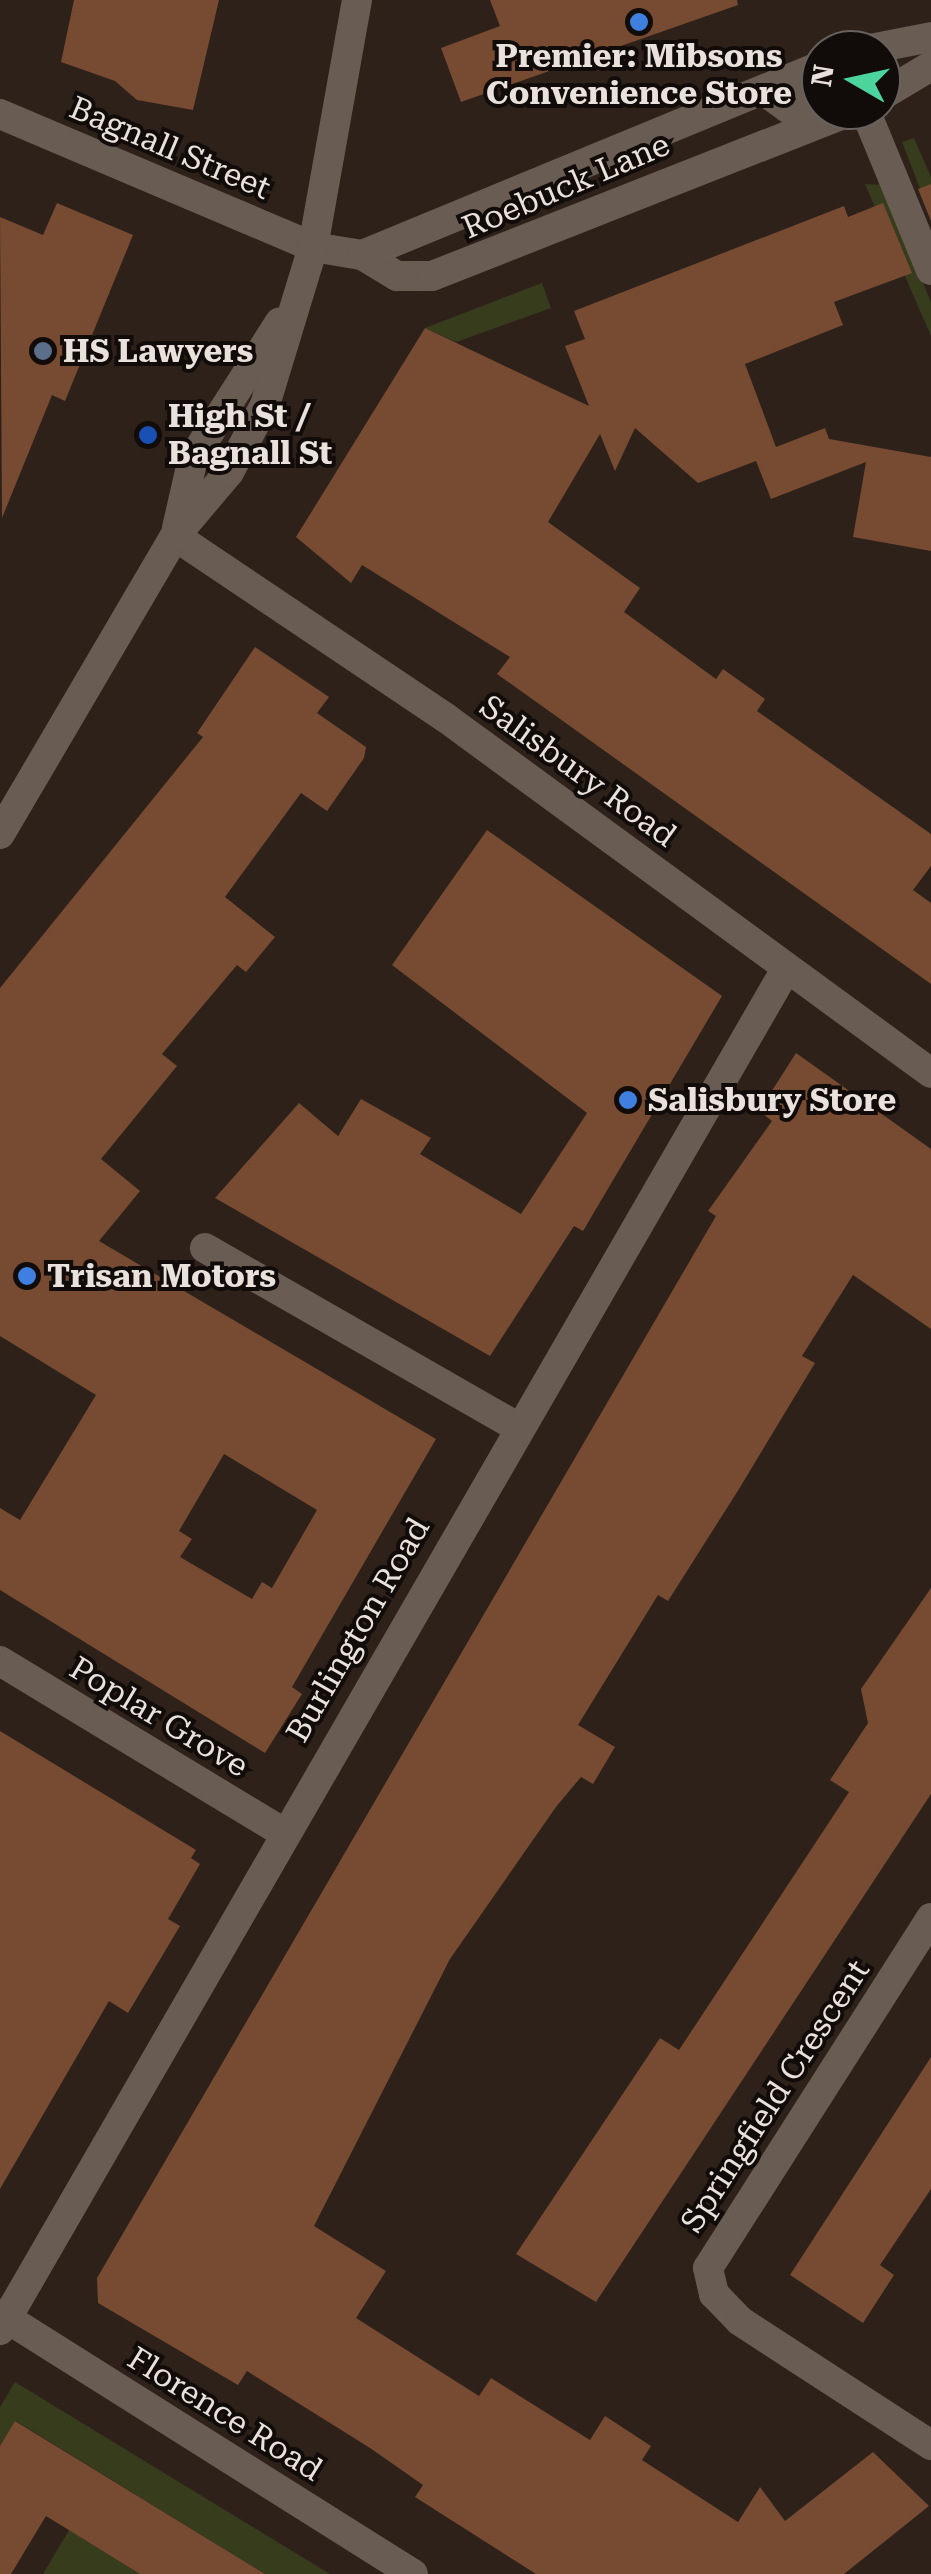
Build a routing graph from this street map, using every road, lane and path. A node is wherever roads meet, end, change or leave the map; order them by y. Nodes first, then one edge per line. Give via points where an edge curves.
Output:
1 (358, 0) edge
2 (931, 37) edge
3 (901, 43) edge
4 (931, 66) edge
5 (801, 74) edge
6 (901, 84) edge
7 (763, 90) junction
8 (801, 103) edge
9 (0, 114) edge
10 (801, 130) edge
11 (873, 130) edge
12 (313, 246) junction
13 (362, 255) junction
14 (931, 270) edge
15 (175, 536) junction
16 (0, 834) edge
17 (786, 969) junction
18 (931, 1074) edge
19 (205, 1248) dead end
20 (516, 1426) junction
21 (0, 1661) edge
22 (281, 1832) junction
23 (931, 1918) edge
24 (2, 2321) edge
25 (931, 2445) edge
26 (408, 2573) edge

1 - 12 street
2 - 3 street
4 - 6 street
5 - 7 street, Roebuck Lane
7 - 8 street via 788,108
7 - 13 street, Roebuck Lane
9 - 12 street, Bagnall Street
10 - 13 street, Roebuck Lane via 592,210 496,258 397,276
11 - 14 street
12 - 13 street, Roebuck Lane
12 - 15 street via 287,313 265,405 229,472
15 - 16 street
15 - 17 street, Salisbury Road via 446,718
17 - 18 street, Salisbury Road
17 - 20 street, Burlington Road
19 - 20 street
20 - 22 street, Burlington Road
21 - 22 street, Poplar Grove
22 - 24 street, Burlington Road
23 - 25 street, Springfield Crescent via 708,2268 714,2294 740,2321
24 - 26 street, Florence Road

